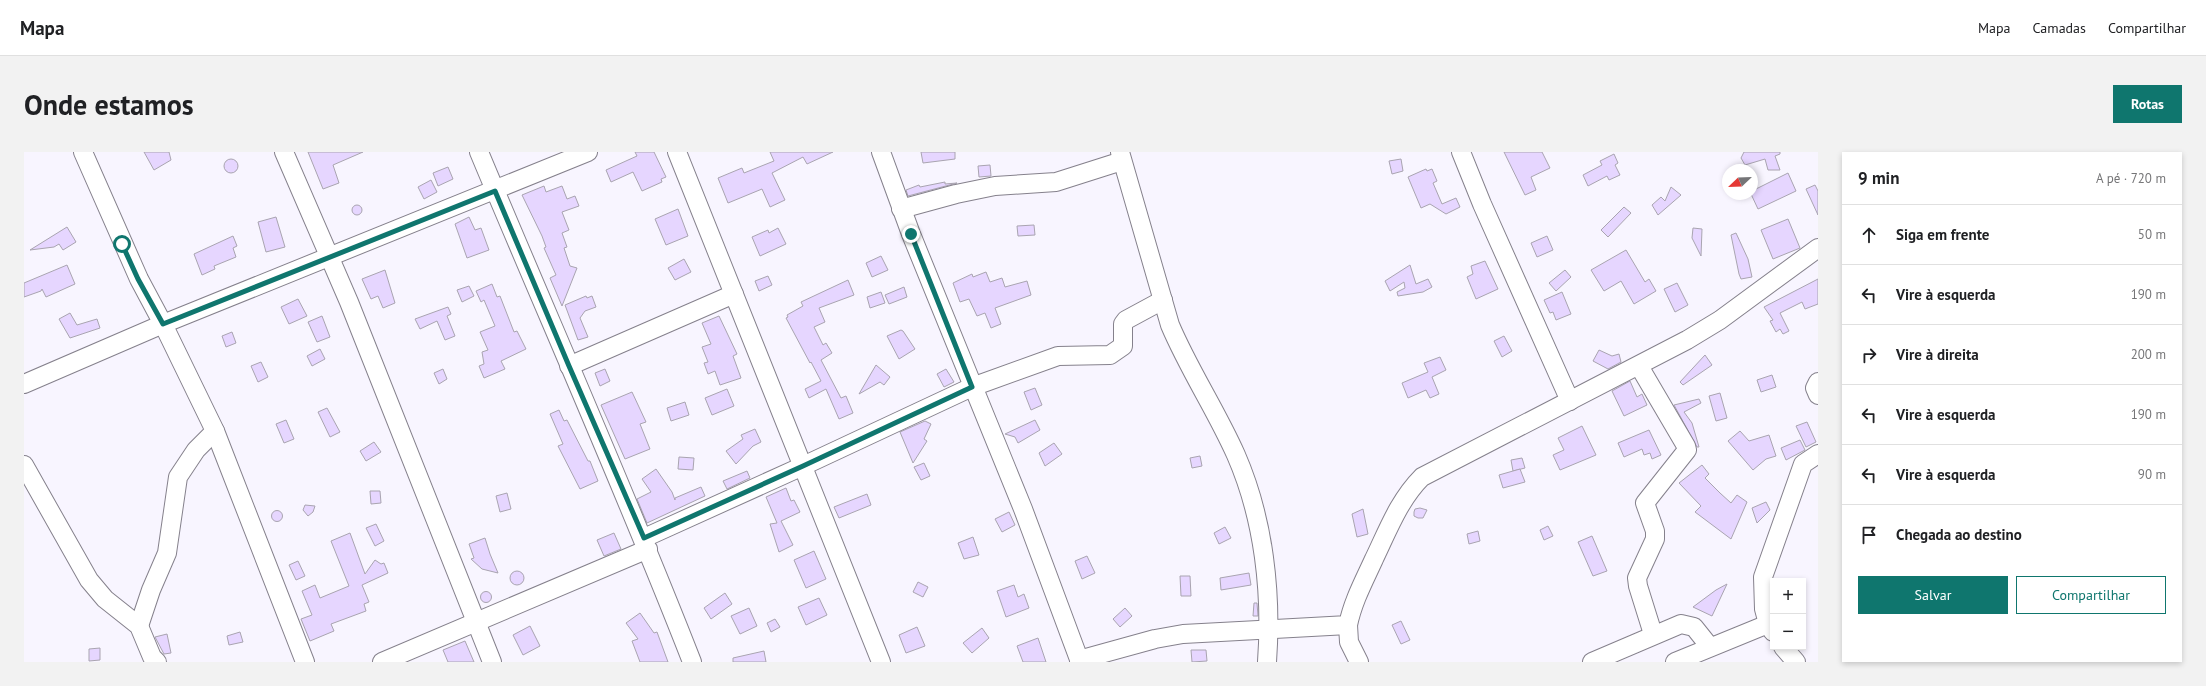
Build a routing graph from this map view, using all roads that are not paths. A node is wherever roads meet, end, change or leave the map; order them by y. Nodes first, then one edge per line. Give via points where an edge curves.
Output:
1 (82, 152) edge
2 (284, 152) edge
3 (479, 152) edge
4 (588, 152) edge
5 (677, 152) edge
6 (881, 152) edge
7 (1461, 152) edge
8 (1121, 156) edge
9 (495, 191) junction
10 (902, 209) junction
11 (1818, 248) edge
12 (330, 257) junction
13 (734, 294) junction
14 (1163, 300) junction
15 (163, 324) junction
16 (569, 366) junction
17 (1640, 366) junction
18 (1818, 382) edge
19 (24, 384) edge
20 (972, 387) junction
21 (1818, 395) edge
22 (1570, 401) junction
23 (215, 431) junction
24 (1818, 454) edge
25 (24, 465) edge
26 (803, 466) junction
27 (646, 543) junction
28 (475, 622) junction
29 (1348, 625) junction
30 (1770, 625) edge
31 (139, 626) junction
32 (1770, 628) edge
33 (1269, 629) junction
34 (1653, 634) junction
35 (1710, 647) junction
36 (1786, 650) edge
37 (1080, 661) edge
38 (157, 662) edge
39 (305, 662) edge
40 (382, 662) edge
41 (492, 662) edge
42 (692, 662) edge
43 (881, 662) edge
44 (1267, 662) edge
45 (1359, 662) edge
46 (1592, 662) edge
47 (1675, 662) edge
48 (1796, 662) edge

1 - 15 street via 138,279
2 - 12 street
3 - 9 street
4 - 9 street
5 - 13 street
6 - 10 street
7 - 22 street
8 - 10 street via 1056,182 995,186
8 - 14 street
9 - 12 street
9 - 16 street
10 - 20 street
11 - 17 street via 1720,320
12 - 15 street
12 - 28 street
13 - 16 street
13 - 26 street
14 - 20 street via 1126,320 1123,346 1110,355 1058,356
14 - 33 street via 1181,351 1236,455 1252,500 1262,538
15 - 19 street
15 - 23 street
16 - 27 street
17 - 22 street
17 - 34 street via 1687,450 1646,503 1655,539 1637,578
18 - 21 street
20 - 26 street
20 - 37 street via 1023,509
22 - 29 street via 1422,477 1399,507 1362,582 1351,609
23 - 31 street via 196,450 178,477 167,553
23 - 39 street
24 - 30 street via 1803,464 1763,577 1764,609
25 - 31 street via 89,580 105,599
26 - 27 street
26 - 43 street
27 - 28 street
27 - 42 street
28 - 40 street
28 - 41 street
29 - 33 street
29 - 45 street via 1349,642
31 - 38 street via 152,657
32 - 35 street
33 - 37 street via 1183,634 1155,639
33 - 44 street
34 - 35 street via 1687,624 1694,627
34 - 46 street
35 - 47 street
36 - 48 street

